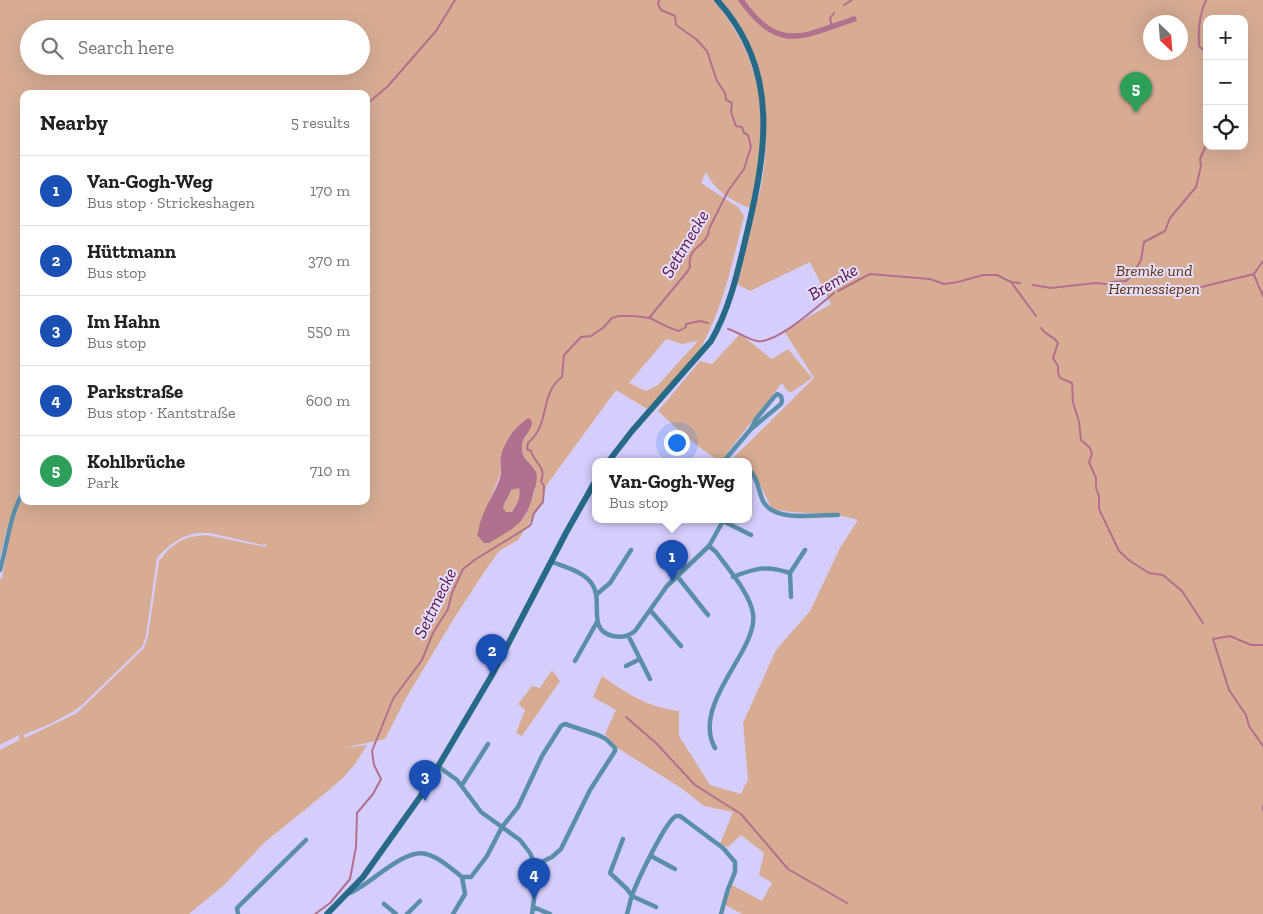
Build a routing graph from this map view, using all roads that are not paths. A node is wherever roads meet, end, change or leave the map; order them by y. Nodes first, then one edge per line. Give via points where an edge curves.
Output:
1 (716, 0) edge
2 (751, 429) junction
3 (611, 458) edge
4 (726, 458) edge
5 (752, 474) edge
6 (592, 487) edge
7 (20, 497) edge
8 (838, 515) dead end
9 (725, 523) edge
10 (729, 523) edge
11 (751, 536) dead end
12 (709, 546) junction
13 (631, 550) dead end
14 (806, 550) dead end
15 (552, 562) junction
16 (0, 570) edge
17 (790, 573) junction
18 (677, 576) junction
19 (733, 577) junction
20 (597, 594) junction
21 (790, 597) dead end
22 (650, 610) junction
23 (708, 615) dead end
24 (597, 622) junction
25 (628, 635) junction
26 (681, 646) dead end
27 (640, 659) junction
28 (575, 661) dead end
29 (626, 666) dead end
30 (650, 679) dead end
31 (488, 744) dead end
32 (714, 748) dead end
33 (439, 767) junction
34 (462, 785) junction
35 (502, 826) junction
36 (623, 839) dead end
37 (306, 840) dead end
38 (651, 856) junction
39 (535, 865) junction
40 (675, 869) dead end
41 (462, 877) junction
42 (348, 894) junction
43 (632, 896) junction
44 (420, 901) dead end
45 (384, 904) dead end
46 (533, 907) junction
47 (656, 907) dead end
48 (238, 914) edge
49 (327, 914) edge
50 (396, 914) edge
51 (407, 914) edge
52 (453, 914) edge
53 (532, 914) edge
54 (550, 914) edge
55 (627, 914) edge
56 (721, 914) edge

1 - 3 street via 746,43 757,69 763,99 761,164 747,234 731,297 711,341
2 - 2 street via 774,396 781,396 781,404
2 - 4 street
5 - 8 street via 764,502 773,512
6 - 15 street
7 - 16 street via 8,528
9 - 12 street
10 - 11 street
12 - 18 street
12 - 19 street
13 - 20 street via 610,583
14 - 17 street
15 - 20 street via 588,579
15 - 33 street
17 - 19 street via 762,568
17 - 21 street
18 - 22 street
18 - 23 street
19 - 32 street via 750,602 754,620 749,639 709,716
20 - 24 street
22 - 25 street via 635,631
22 - 26 street
24 - 25 street via 611,636
24 - 28 street
25 - 27 street
27 - 29 street
27 - 30 street
31 - 34 street
33 - 34 street
33 - 42 street
34 - 35 street via 481,812
35 - 39 street via 527,848
35 - 39 street via 518,807 542,756 563,724 598,735 615,748 561,849
35 - 41 street via 479,868 471,877
36 - 43 street via 610,873
37 - 48 street via 237,908
38 - 40 street
38 - 43 street
38 - 56 street via 676,816 723,848 734,859 736,869
39 - 46 street via 537,887
41 - 42 street via 434,857 415,853
41 - 52 street via 465,894
42 - 49 street
43 - 47 street
43 - 55 street
44 - 51 street
45 - 50 street
46 - 53 street
46 - 54 street

